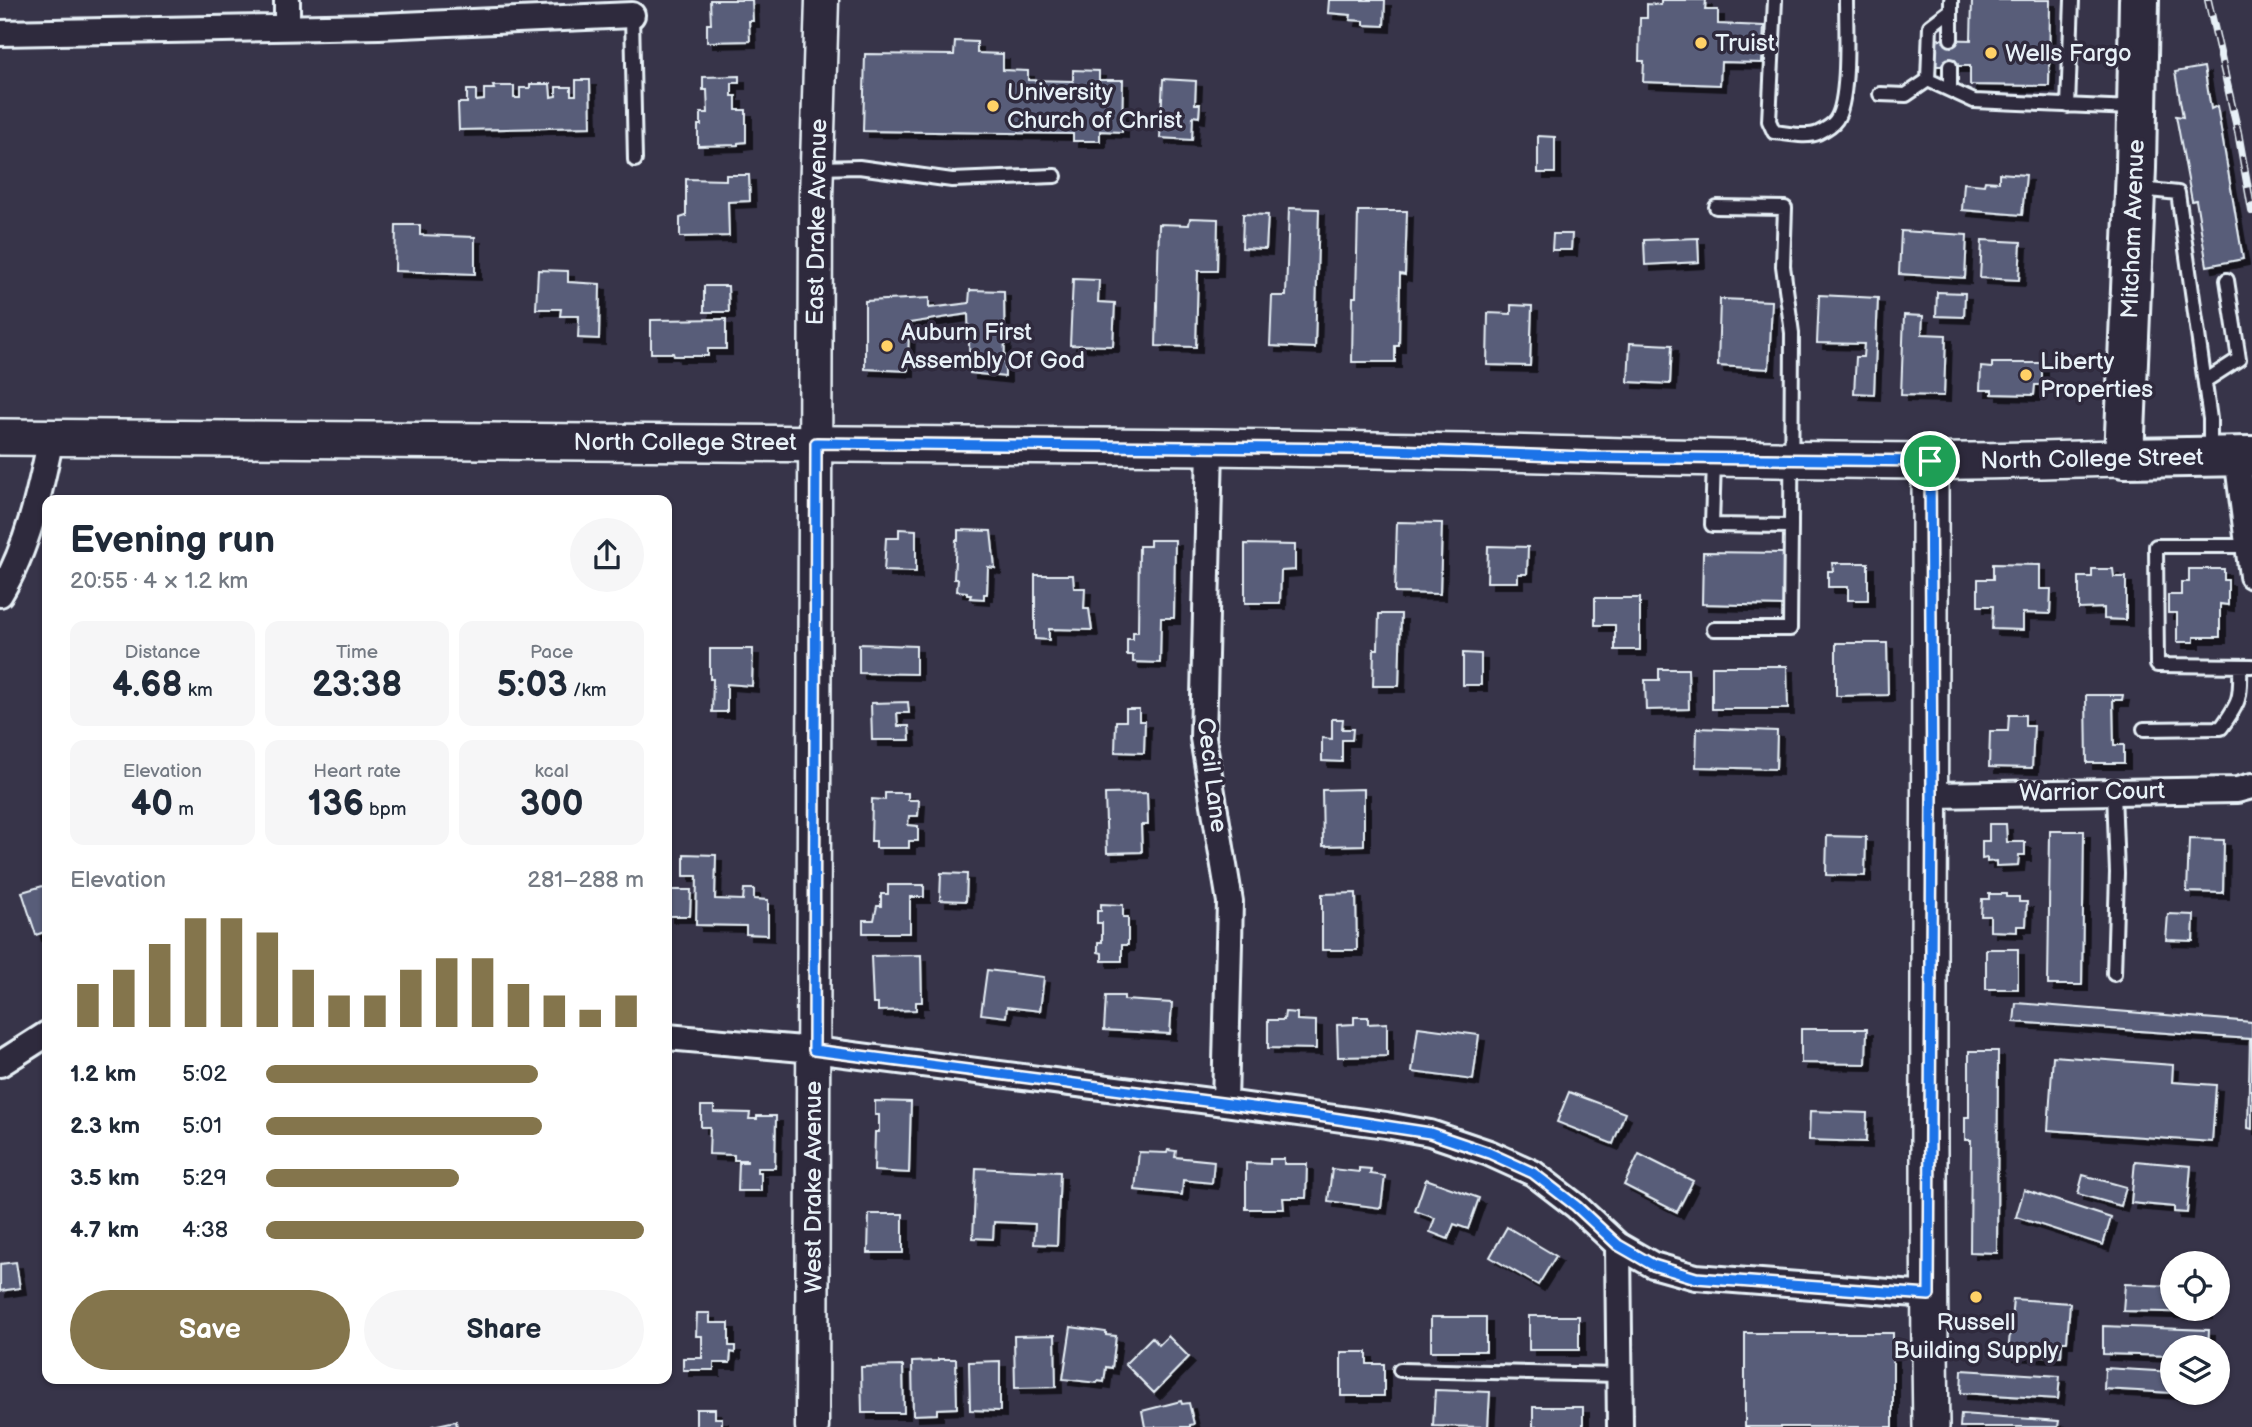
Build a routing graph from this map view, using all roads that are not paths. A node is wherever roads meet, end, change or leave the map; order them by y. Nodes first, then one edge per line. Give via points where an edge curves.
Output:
1 (287, 0) edge
2 (822, 0) edge
3 (1775, 0) edge
4 (1846, 0) edge
5 (2072, 0) edge
6 (2121, 0) edge
7 (2139, 0) edge
8 (1951, 5) edge
9 (632, 15) joint
10 (287, 27) junction
11 (0, 33) edge
12 (1951, 39) dead end
13 (2139, 46) junction
14 (1950, 66) dead end
15 (1928, 80) junction
16 (1950, 90) junction
17 (1880, 94) dead end
18 (2068, 106) junction
19 (2136, 108) junction
20 (635, 160) dead end
21 (816, 168) junction
22 (1055, 176) dead end
23 (2136, 189) junction
24 (1716, 207) dead end
25 (2227, 280) dead end
26 (2205, 381) junction
27 (0, 437) edge
28 (51, 438) junction
29 (816, 443) junction
30 (1210, 447) junction
31 (2233, 456) edge
32 (1714, 457) junction
33 (2124, 458) junction
34 (1792, 459) junction
35 (1930, 461) junction
36 (1791, 526) junction
37 (2248, 546) junction
38 (2252, 576) edge
39 (0, 594) edge
40 (1714, 629) dead end
41 (2246, 666) edge
42 (2144, 729) dead end
43 (2252, 786) edge
44 (2115, 792) junction
45 (1932, 795) junction
46 (2115, 974) dead end
47 (42, 1037) edge
48 (672, 1037) edge
49 (814, 1050) junction
50 (0, 1065) edge
51 (1225, 1103) junction
52 (1618, 1245) junction
53 (1929, 1295) junction
54 (1400, 1370) dead end
55 (1620, 1375) junction
56 (812, 1427) edge
57 (1620, 1427) edge
58 (1931, 1427) edge

1 - 10 street
2 - 21 street, East Drake Avenue
3 - 4 lane via 1769,121 1774,132 1815,134 1837,119 1841,106
5 - 18 lane
6 - 13 main road
7 - 13 main road, Mitcham Avenue
8 - 12 lane
8 - 15 lane via 1930,26
9 - 10 street
9 - 20 lane
10 - 11 street
13 - 19 main road, Mitcham Avenue
14 - 16 lane
15 - 16 lane
15 - 17 lane via 1906,95
16 - 18 lane via 1974,101
18 - 19 lane
19 - 23 main road, Mitcham Avenue
21 - 22 lane via 859,167 953,180
21 - 29 street, East Drake Avenue
23 - 26 lane via 2178,193
23 - 33 main road, Mitcham Avenue
24 - 34 lane via 1785,208 1783,266 1792,334
25 - 26 lane via 2239,359
26 - 31 lane via 2211,427
27 - 28 main road, North College Street
28 - 29 main road, North College Street
28 - 39 street via 34,509
29 - 30 main road, North College Street
29 - 49 street, West Drake Avenue
30 - 32 main road, North College Street
30 - 51 street, Cecil Lane via 1203,738 1230,902
31 - 33 main road, North College Street
31 - 37 street
32 - 34 main road, North College Street
32 - 36 lane via 1712,525
33 - 35 main road, North College Street
34 - 35 main road, North College Street
34 - 36 lane
35 - 45 main road
36 - 40 lane via 1790,629
37 - 38 street
37 - 41 lane via 2156,546 2157,665
41 - 42 lane via 2236,709 2221,728
43 - 44 street, Warrior Court
44 - 45 street, Warrior Court
44 - 46 lane
45 - 53 main road
47 - 50 street
48 - 49 street
49 - 51 street
49 - 56 street, West Drake Avenue
51 - 52 street via 1419,1131 1489,1153 1533,1173
52 - 53 street via 1653,1265 1696,1278
52 - 55 street
53 - 58 main road
54 - 55 lane
55 - 57 street

